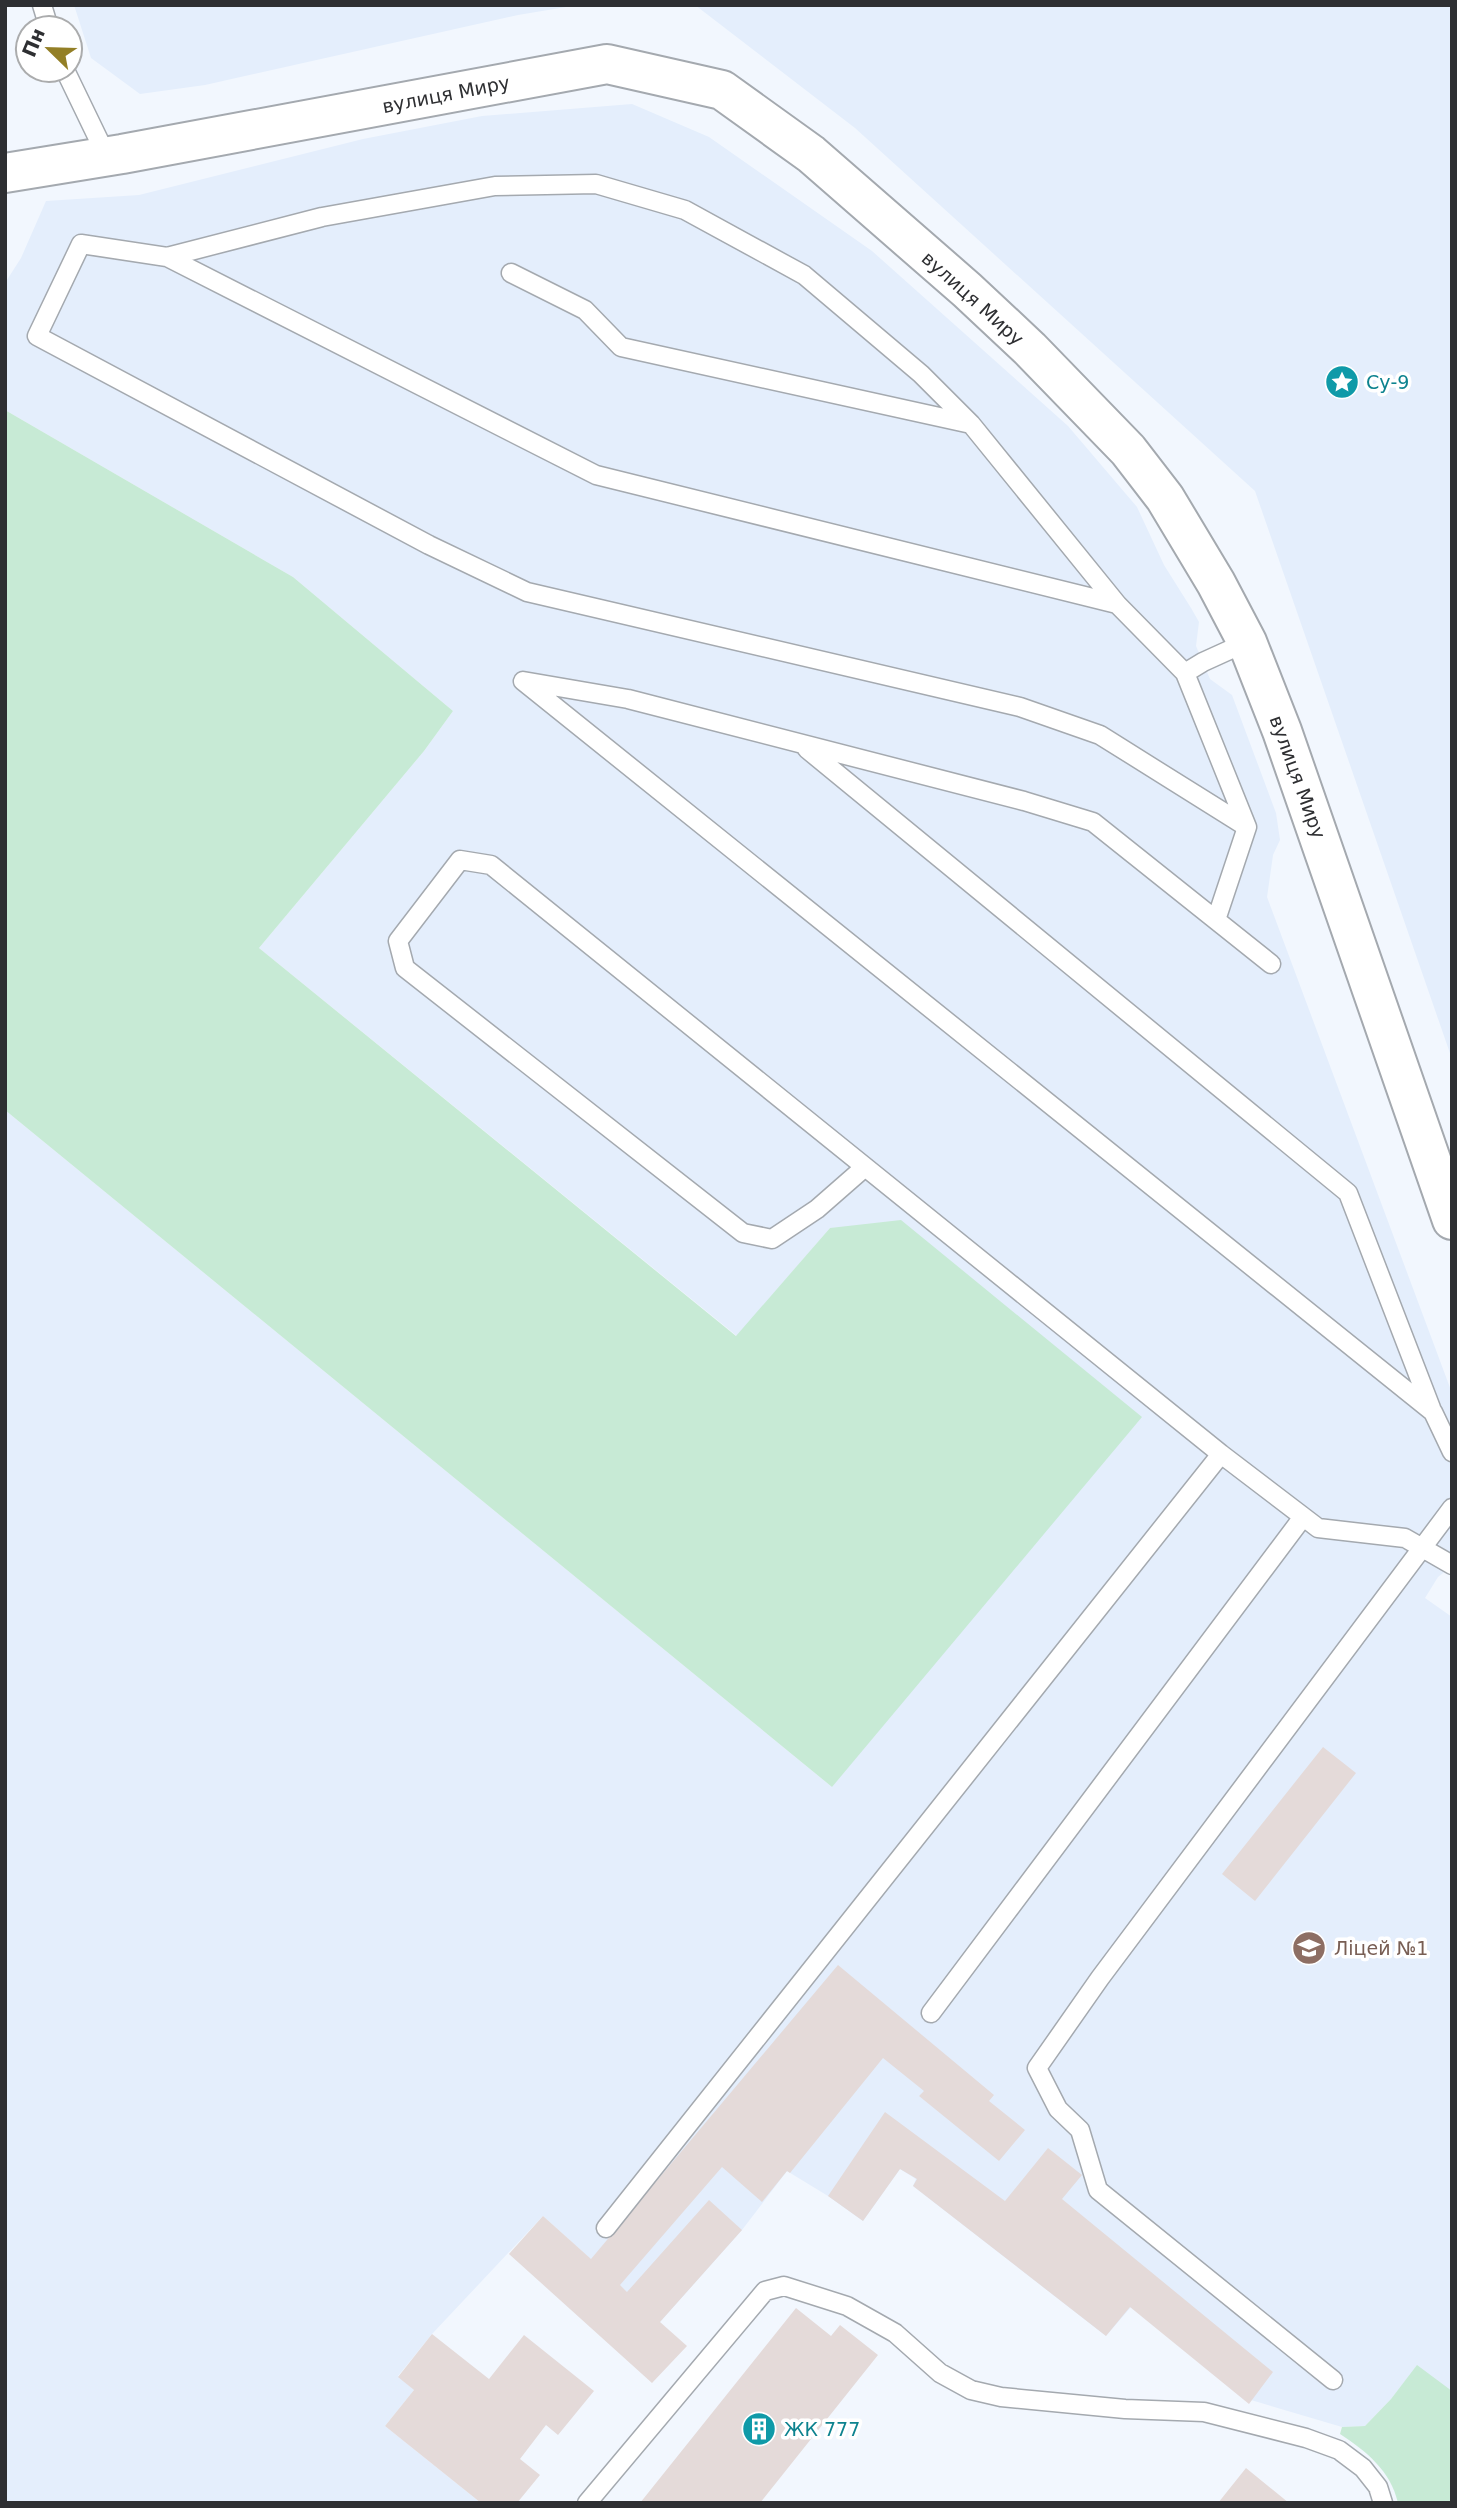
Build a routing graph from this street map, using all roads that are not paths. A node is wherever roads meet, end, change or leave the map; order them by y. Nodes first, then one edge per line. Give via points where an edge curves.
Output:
1 (72, 84) edge
2 (107, 157) junction
3 (5, 173) edge
4 (167, 257) junction
5 (511, 273) dead end
6 (971, 424) junction
7 (1117, 604) junction
8 (1247, 642) junction
9 (1185, 673) junction
10 (802, 745) junction
11 (1247, 827) junction
12 (1216, 920) junction
13 (1271, 964) dead end
14 (865, 1167) junction
15 (1452, 1220) edge
16 (1433, 1412) junction
17 (1452, 1452) edge
18 (1222, 1454) junction
19 (1452, 1508) edge
20 (1303, 1517) junction
21 (1423, 1548) junction
22 (1452, 1565) edge
23 (931, 2013) dead end
24 (606, 2228) dead end
25 (1333, 2380) dead end
26 (587, 2503) edge
27 (1383, 2503) edge

1 - 2 lane
2 - 3 street, вулиця Миру
2 - 8 street, вулиця Миру via 607,64 722,90 811,154 967,290 1128,450 1165,498
4 - 6 lane via 322,216 495,186 596,184 685,210 804,275 921,374
4 - 7 lane via 596,475
4 - 11 lane via 81,244 37,336 429,545 527,592 1020,707 1100,735
5 - 6 lane via 585,310 621,347
6 - 7 lane
7 - 9 lane
8 - 9 lane
8 - 15 street, вулиця Миру
9 - 11 lane
10 - 12 lane via 1093,822
10 - 16 lane via 1348,1193
10 - 16 lane via 628,699 523,681
11 - 12 lane
12 - 13 lane
14 - 14 lane via 491,865 460,860 398,941 405,968 743,1233 772,1239 817,1209
14 - 18 lane
16 - 17 lane
18 - 20 lane
18 - 24 lane
19 - 21 lane
20 - 21 lane via 1318,1528 1405,1538
20 - 23 lane
21 - 22 lane
21 - 25 lane via 1037,2068 1058,2109 1080,2130 1098,2190
26 - 27 lane via 765,2291 784,2286 872,2319 940,2373 971,2390 1125,2409 1204,2412 1306,2438 1339,2450 1363,2468 1378,2487

